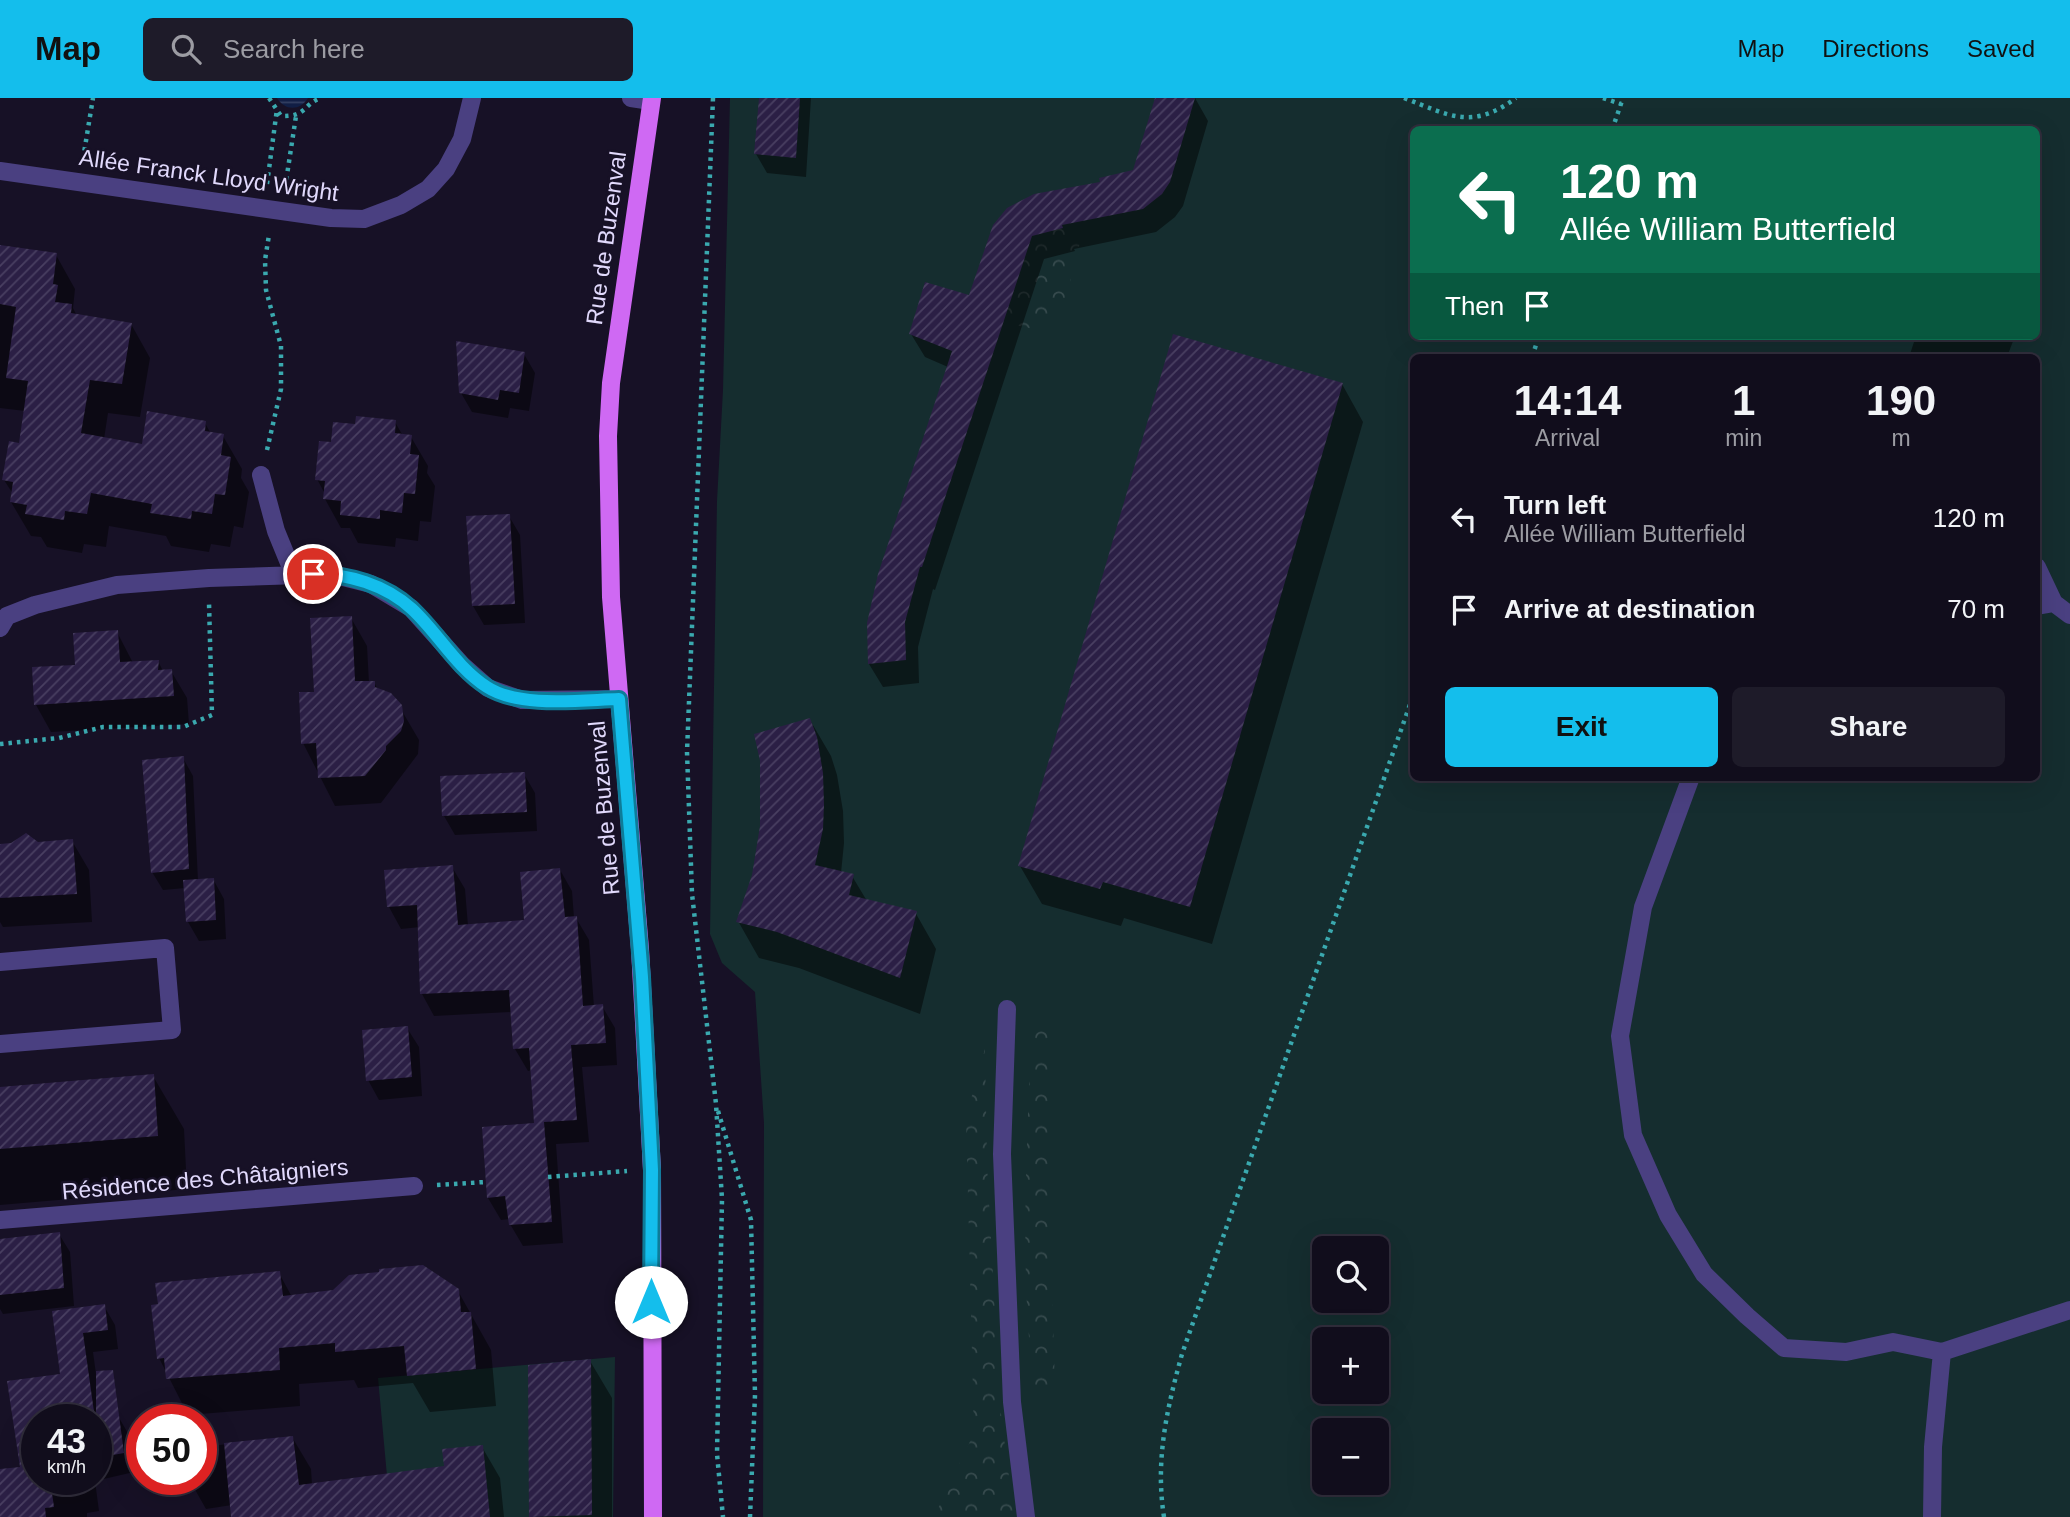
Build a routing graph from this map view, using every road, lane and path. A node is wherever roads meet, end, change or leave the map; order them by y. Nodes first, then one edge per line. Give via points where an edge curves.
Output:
1 (93, 98) edge
2 (270, 98) edge
3 (321, 98) edge
4 (472, 98) edge
5 (631, 98) edge
6 (713, 98) edge
7 (1404, 98) edge
8 (1516, 98) edge
9 (1603, 98) edge
10 (651, 99) edge
11 (1622, 101) edge
12 (276, 109) junction
13 (296, 116) junction
14 (1613, 126) edge
15 (0, 171) edge
16 (79, 182) junction
17 (273, 210) junction
18 (261, 475) joint
19 (294, 575) junction
20 (209, 578) junction
21 (2040, 580) edge
22 (2045, 604) edge
23 (2070, 615) edge
24 (0, 628) edge
25 (619, 699) junction
26 (1410, 704) edge
27 (0, 744) edge
28 (1690, 781) edge
29 (0, 962) edge
30 (1007, 1009) dead end
31 (0, 1044) edge
32 (716, 1104) junction
33 (652, 1170) junction
34 (548, 1177) dead end
35 (485, 1182) dead end
36 (414, 1186) joint
37 (0, 1220) edge
38 (2070, 1310) edge
39 (1942, 1352) junction
40 (653, 1517) edge
41 (723, 1517) edge
42 (750, 1517) edge
43 (1026, 1517) edge
44 (1164, 1517) edge
45 (1932, 1517) edge

1 - 16 path
2 - 12 path
3 - 13 path
4 - 17 street, Allée Franck Lloyd Wright via 462,139 446,169 428,189 401,205 364,219
5 - 10 street
6 - 32 path via 687,752 692,894
7 - 8 path via 1458,118 1476,117
9 - 11 path
10 - 25 main road, Rue de Buzenval via 611,383 608,436 611,597
11 - 14 path
12 - 13 path via 281,116
12 - 17 path
13 - 17 path
15 - 16 street, Allée Franck Lloyd Wright
16 - 17 street, Allée Franck Lloyd Wright
17 - 18 path via 265,290 281,346 281,389
18 - 19 street
19 - 20 street
19 - 25 street via 331,574 371,584 411,608 488,688 522,700
20 - 24 street via 106,588 36,605 7,616
20 - 27 path via 212,715 183,726 103,727 60,738
21 - 22 street
22 - 23 street
25 - 33 main road, Rue de Buzenval
26 - 44 path via 1182,1354 1160,1455
28 - 39 street via 1643,907 1620,1036 1633,1135 1668,1215 1704,1275 1784,1348 1846,1352 1893,1342
29 - 31 street via 165,948 172,1030
30 - 43 street via 1002,1154 1012,1402
32 - 41 path via 722,1199 717,1454
32 - 42 path via 751,1220 755,1395
33 - 34 path
33 - 40 main road, Rue de Buzenval
35 - 36 path
36 - 37 street, Résidence des Châtaigniers
38 - 39 street
39 - 45 street

